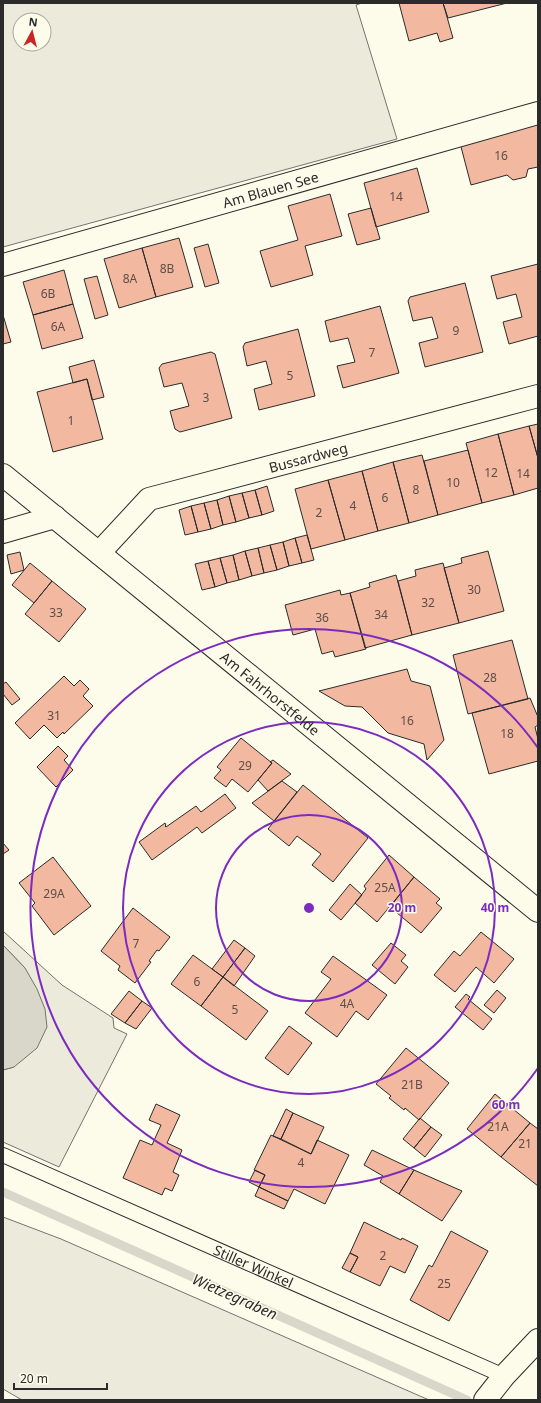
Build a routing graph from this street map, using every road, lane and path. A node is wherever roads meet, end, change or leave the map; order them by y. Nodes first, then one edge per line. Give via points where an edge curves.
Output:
1 (538, 113) edge
2 (3, 265) edge
3 (538, 396) edge
4 (3, 475) edge
5 (55, 517) junction
6 (3, 532) edge
7 (99, 553) junction
8 (538, 911) edge
9 (3, 1155) edge
10 (538, 1340) edge
11 (495, 1387) edge

1 - 2 street, Am Blauen See
3 - 7 street, Bussardweg via 149,499
4 - 5 street, Am Fahrhorstfelde
5 - 6 street
5 - 7 street, Am Fahrhorstfelde
7 - 8 street, Am Fahrhorstfelde
9 - 11 lane, Stiller Winkel
10 - 11 street

